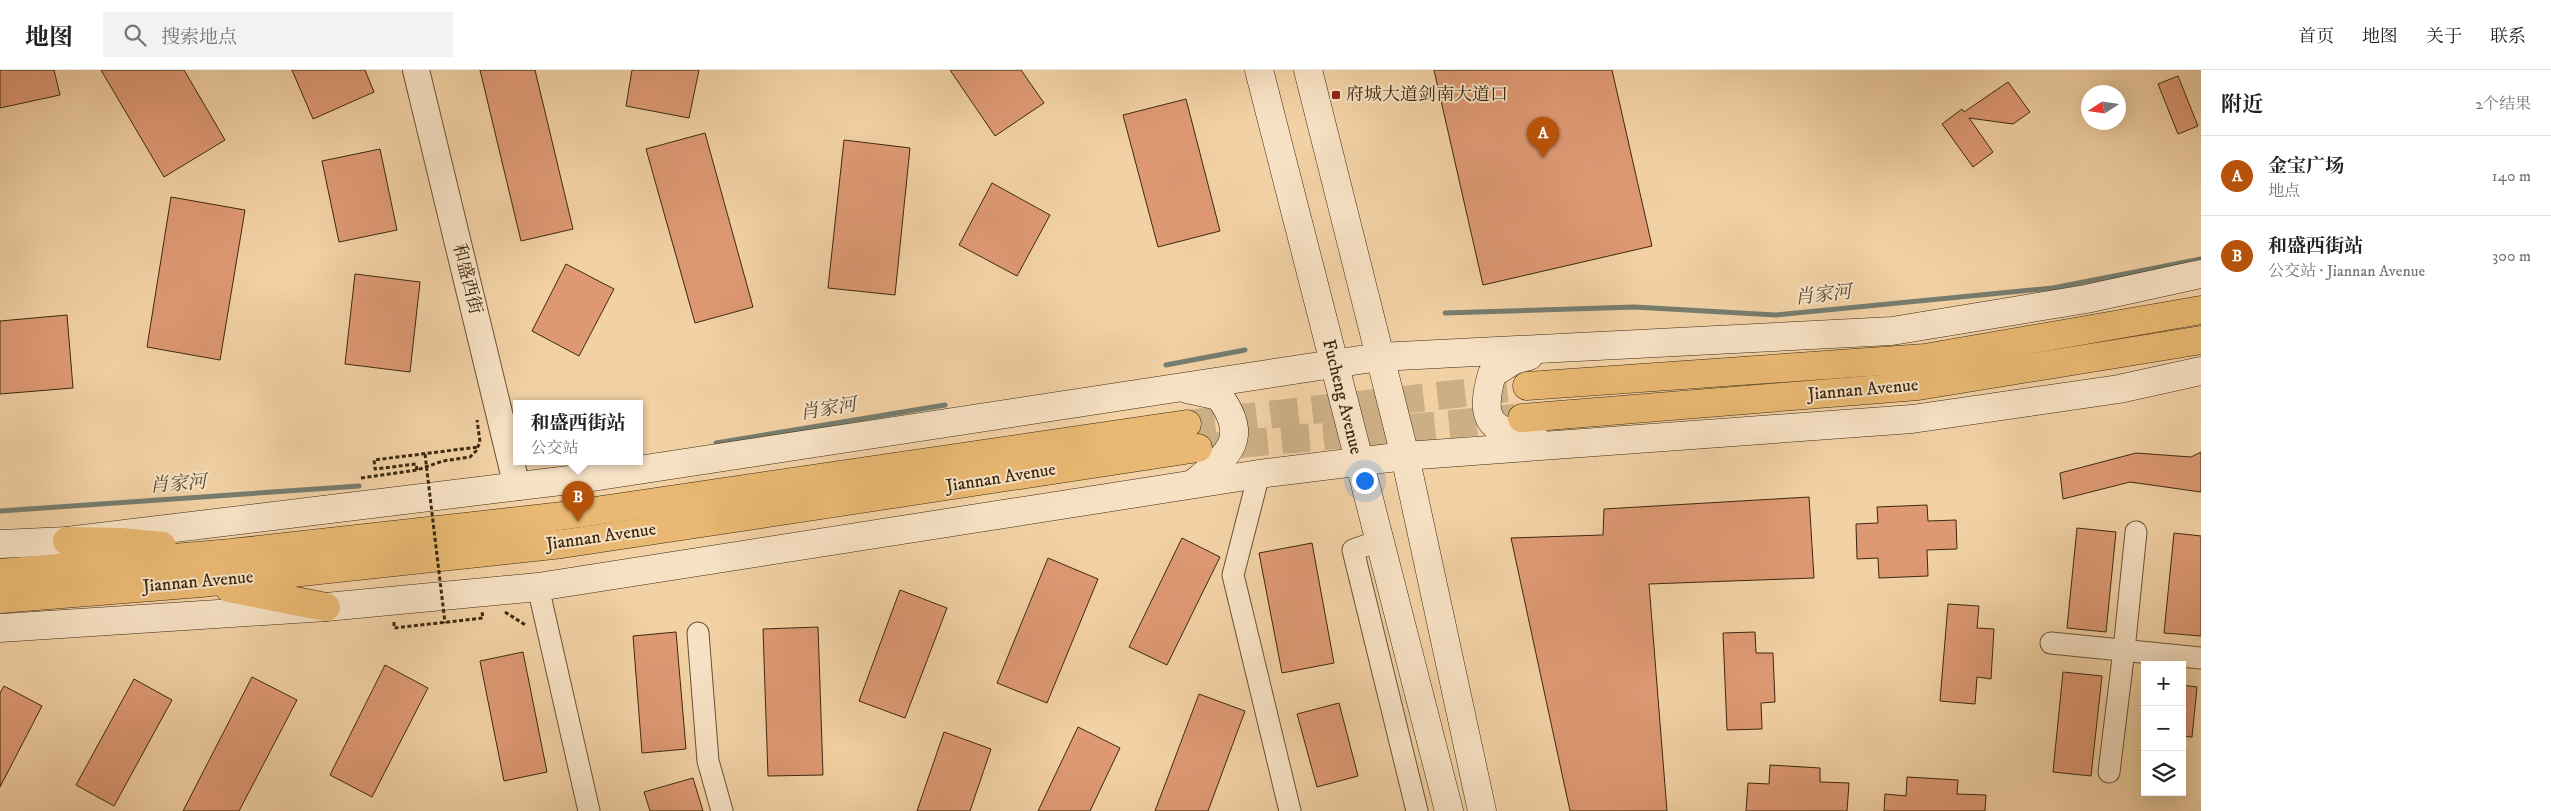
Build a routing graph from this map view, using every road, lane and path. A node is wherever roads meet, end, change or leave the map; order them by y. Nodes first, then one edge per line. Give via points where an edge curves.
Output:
1 (416, 70) edge
2 (1259, 70) edge
3 (1308, 70) edge
4 (2201, 274) edge
5 (2086, 300) junction
6 (2192, 312) edge
7 (2200, 340) edge
8 (1553, 350) junction
9 (1379, 357) junction
10 (1334, 363) junction
11 (2201, 371) edge
12 (1527, 386) tunnel mouth
13 (1171, 387) junction
14 (2118, 389) junction
15 (476, 414) dead end
16 (1522, 418) tunnel mouth
17 (1186, 424) tunnel mouth
18 (1559, 446) junction
19 (478, 447) junction
20 (1198, 448) tunnel mouth
21 (425, 454) junction
22 (1405, 456) junction
23 (1358, 460) junction
24 (417, 470) junction
25 (1259, 474) junction
26 (361, 478) dead end
27 (1192, 484) junction
28 (517, 487) junction
29 (2136, 532) dead end
30 (67, 541) junction
31 (1379, 541) junction
32 (0, 544) edge
33 (231, 553) junction
34 (0, 573) edge
35 (201, 583) junction
36 (538, 587) junction
37 (0, 599) edge
38 (326, 607) junction
39 (483, 618) dead end
40 (0, 628) edge
41 (698, 633) dead end
42 (2051, 643) dead end
43 (2124, 650) junction
44 (2201, 658) edge
45 (2109, 772) dead end
46 (589, 811) edge
47 (722, 811) edge
48 (1290, 811) edge
49 (1417, 811) edge
50 (1449, 811) edge
51 (1482, 811) edge

1 - 28 street, 和盛西街
2 - 10 main road, Fucheng Avenue
3 - 9 main road
4 - 5 main road
5 - 6 main road
5 - 8 main road via 1892,331
6 - 12 highway, Jiannan Avenue via 1925,358
7 - 14 main road
7 - 16 highway, Jiannan Avenue via 1918,386
8 - 9 main road
8 - 18 main road via 1514,360 1492,374 1485,399 1490,418 1499,430
9 - 10 main road
9 - 22 main road
10 - 13 main road
10 - 23 main road, Fucheng Avenue
11 - 14 main road
13 - 27 main road via 1219,396 1235,427 1234,442 1226,458
13 - 28 main road
14 - 18 main road via 1912,419
15 - 19 path
17 - 33 highway, Jiannan Avenue via 554,517
18 - 22 main road
19 - 21 path
19 - 24 path via 470,457 443,461
20 - 35 highway, Jiannan Avenue via 562,544
21 - 24 path via 374,460 376,469 416,464
21 - 39 path, bridge via 445,623
22 - 23 main road
22 - 51 main road
23 - 25 main road
23 - 31 main road, Fucheng Avenue
24 - 26 path
25 - 27 main road
25 - 48 street via 1233,575
27 - 36 main road
28 - 30 main road
29 - 43 street
30 - 32 main road
30 - 33 highway via 121,542
31 - 49 street via 1353,550
31 - 50 main road, Fucheng Avenue
33 - 34 highway, Jiannan Avenue
35 - 37 highway, Jiannan Avenue
35 - 38 highway
36 - 38 main road
36 - 46 street
38 - 40 main road
41 - 47 street via 708,761
42 - 43 street
43 - 44 street
43 - 45 street

